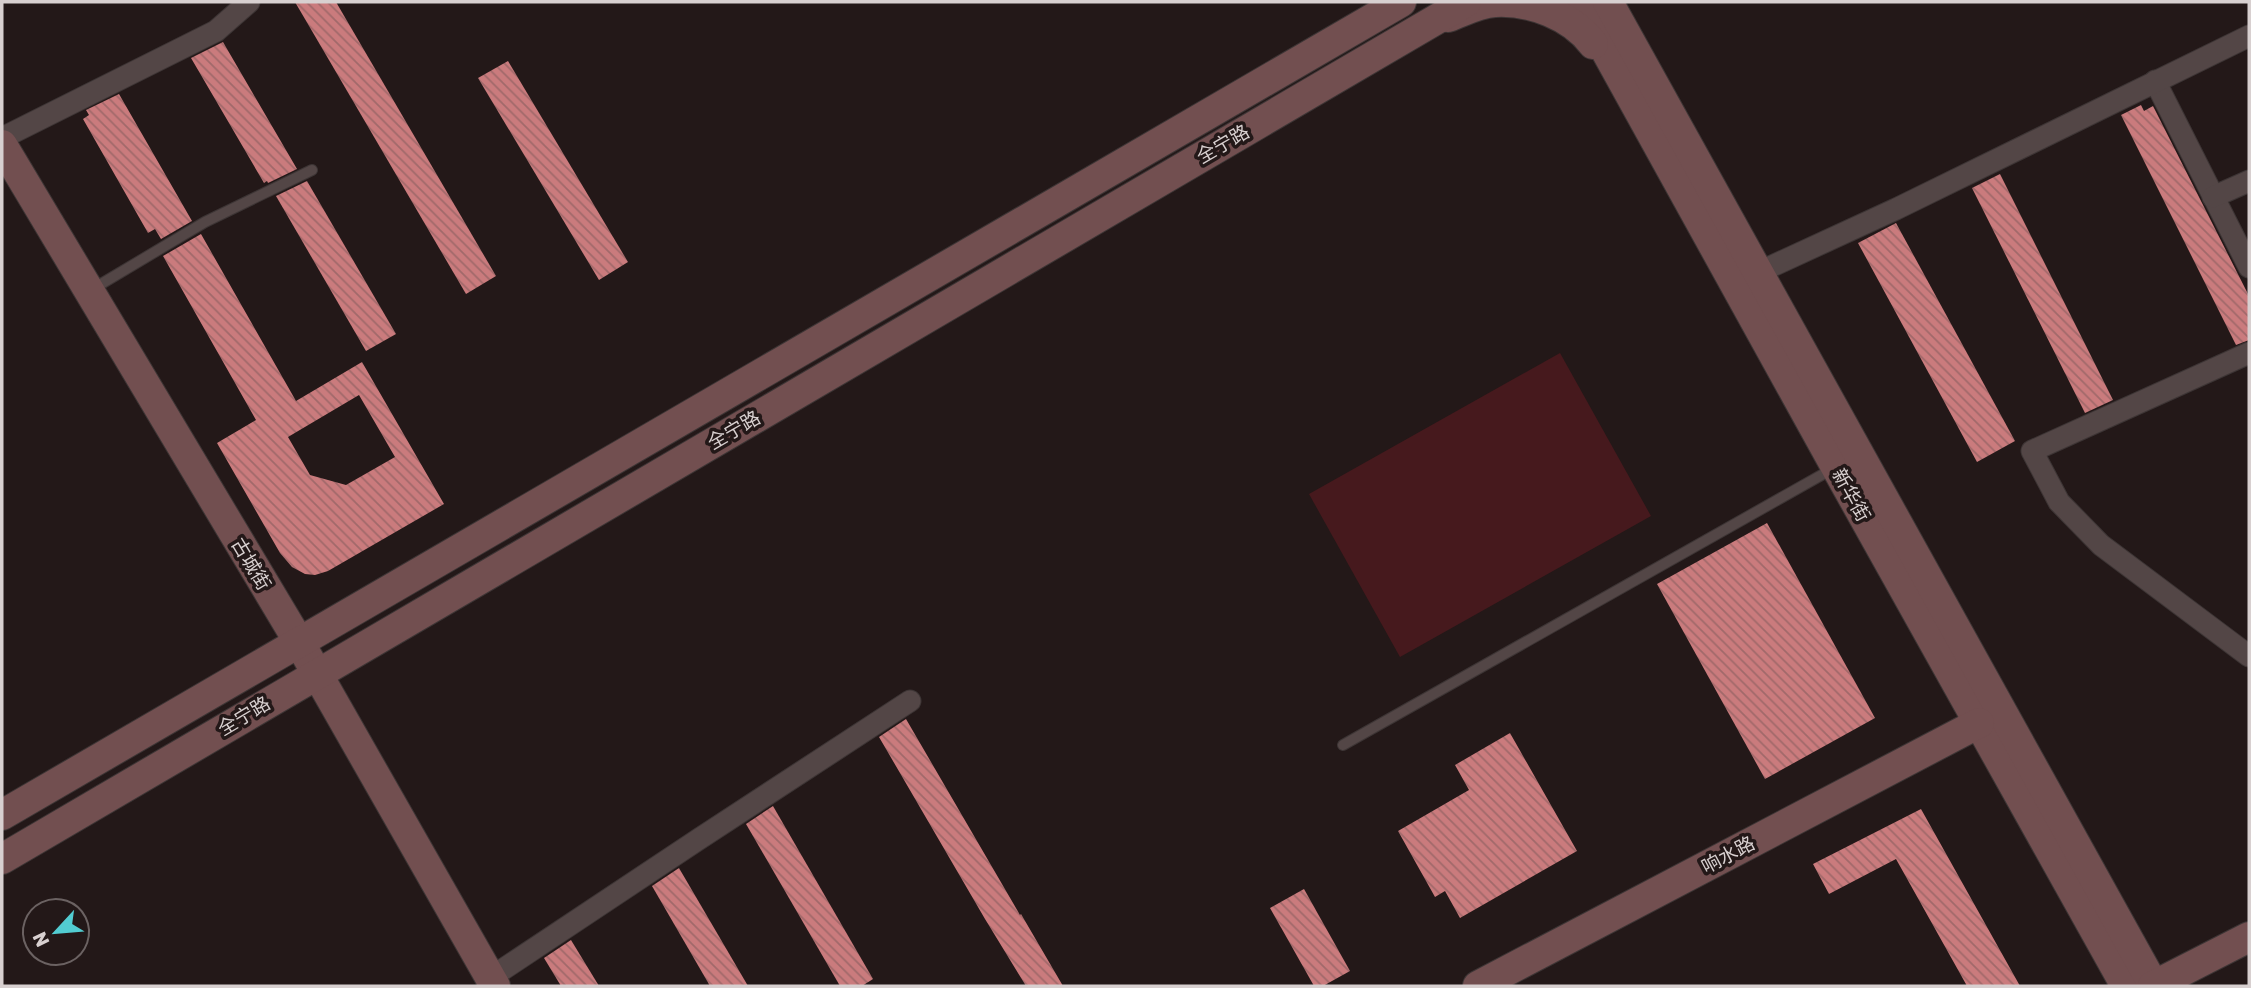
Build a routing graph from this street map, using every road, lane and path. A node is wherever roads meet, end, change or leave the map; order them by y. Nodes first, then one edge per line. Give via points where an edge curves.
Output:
1 (249, 2) edge
2 (1466, 2) edge
3 (1579, 2) edge
4 (1608, 2) edge
5 (1629, 2) edge
6 (1391, 4) edge
7 (1416, 31) junction
8 (2249, 36) edge
9 (2155, 80) junction
10 (1644, 96) junction
11 (2, 138) edge
12 (2, 145) edge
13 (312, 170) dead end
14 (2249, 181) edge
15 (2213, 197) junction
16 (2249, 267) edge
17 (1758, 273) junction
18 (88, 291) junction
19 (2249, 353) edge
20 (1836, 467) junction
21 (299, 642) junction
22 (2249, 656) edge
23 (316, 674) junction
24 (910, 701) dead end
25 (1979, 723) junction
26 (1343, 745) dead end
27 (2, 815) edge
28 (2, 859) edge
29 (2249, 937) edge
30 (493, 982) edge
31 (1478, 986) edge
32 (2126, 986) edge
33 (2153, 986) edge

1 - 11 street via 216,32
2 - 7 main road, 全宁路
3 - 10 main road, 新华街
4 - 10 main road, 新华街
5 - 10 main road
6 - 21 main road, 全宁路
7 - 10 main road via 1496,2 1540,9 1579,28
7 - 23 main road, 全宁路
8 - 9 street
9 - 15 street
9 - 17 street
10 - 17 main road, 新华街
10 - 20 main road, 新华街
12 - 18 main road, 古城街
13 - 18 lane via 205,222
14 - 15 street
15 - 16 street
17 - 33 main road, 新华街
18 - 21 main road, 古城街
19 - 22 street via 2032,451 2059,502 2101,545
20 - 25 main road, 新华街
20 - 26 lane
21 - 23 main road, 古城街
21 - 27 main road, 全宁路
23 - 28 main road, 全宁路
23 - 30 main road, 古城街
24 - 30 street
25 - 31 main road, 响水路
25 - 32 main road, 新华街
29 - 33 main road

